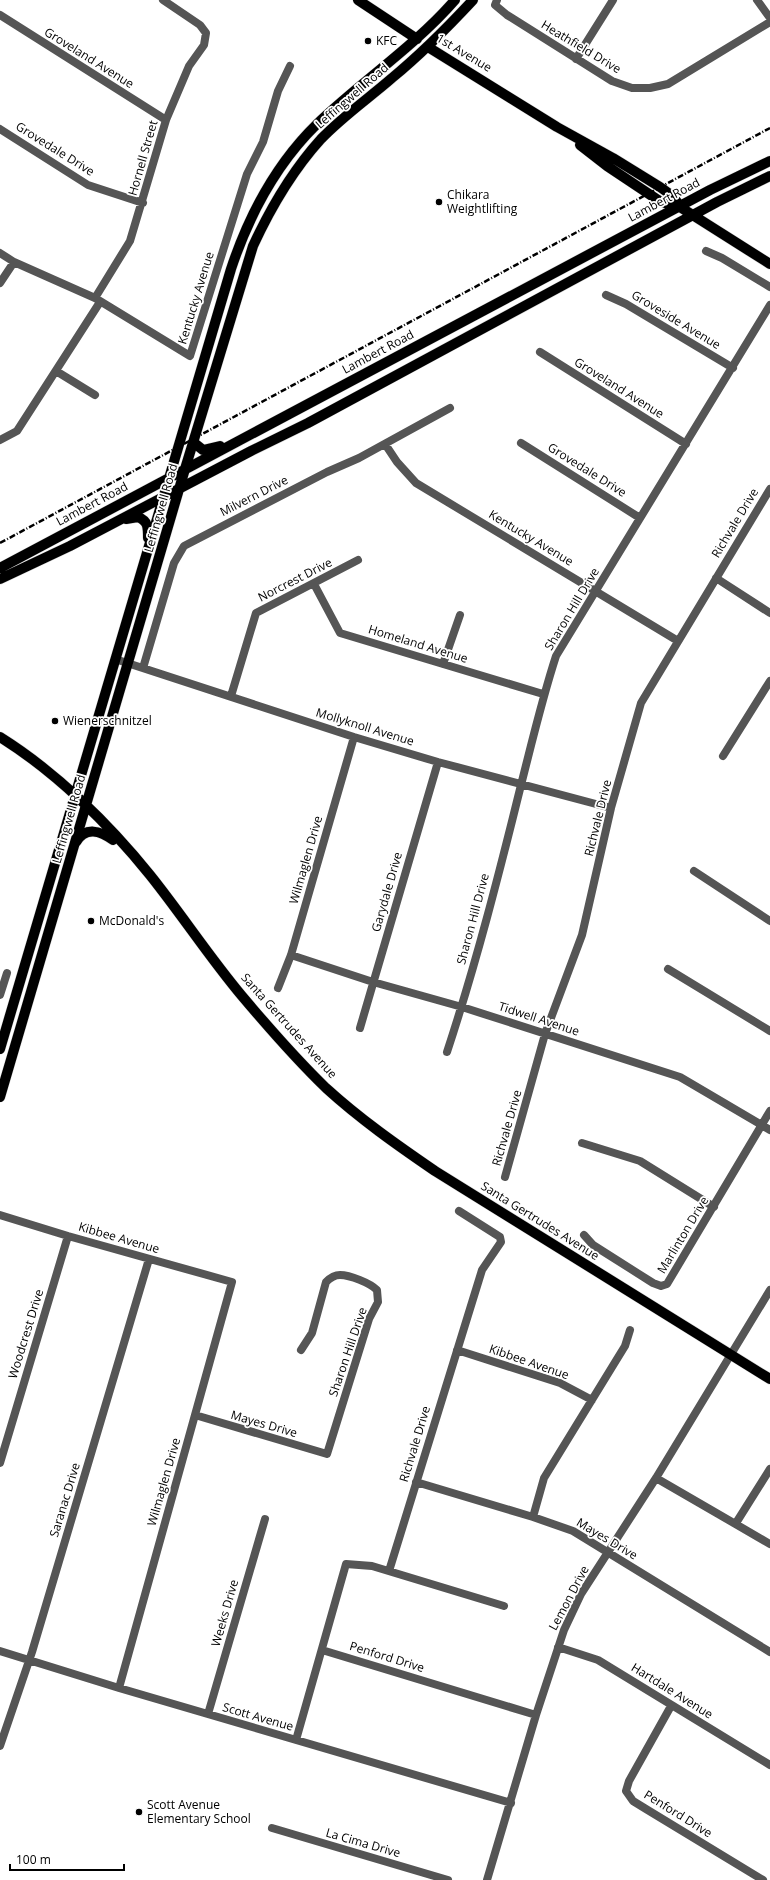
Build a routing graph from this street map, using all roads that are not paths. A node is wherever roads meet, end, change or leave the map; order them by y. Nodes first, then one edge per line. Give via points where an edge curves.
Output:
1 (163, 0) edge
2 (358, 0) edge
3 (455, 0) edge
4 (473, 0) edge
5 (497, 0) edge
6 (613, 0) edge
7 (758, 0) edge
8 (0, 15) edge
9 (770, 18) edge
10 (770, 22) edge
11 (417, 39) junction
12 (428, 47) junction
13 (576, 58) junction
14 (290, 66) dead end
15 (166, 120) junction
16 (558, 127) junction
17 (0, 129) edge
18 (770, 161) edge
19 (602, 163) junction
20 (634, 171) junction
21 (770, 176) edge
22 (143, 203) junction
23 (680, 207) junction
24 (693, 215) junction
25 (706, 251) dead end
26 (0, 253) edge
27 (14, 262) junction
28 (770, 264) edge
29 (0, 284) edge
30 (770, 287) edge
31 (606, 294) dead end
32 (98, 300) junction
33 (770, 305) edge
34 (540, 352) dead end
35 (732, 368) junction
36 (56, 371) junction
37 (95, 395) dead end
38 (450, 408) dead end
39 (243, 439) junction
40 (0, 440) edge
41 (194, 442) junction
42 (521, 443) dead end
43 (385, 444) junction
44 (686, 444) junction
45 (185, 469) junction
46 (169, 478) junction
47 (180, 488) junction
48 (770, 488) edge
49 (164, 497) junction
50 (767, 501) edge
51 (640, 518) junction
52 (100, 530) junction
53 (147, 553) junction
54 (358, 560) dead end
55 (0, 568) edge
56 (716, 578) junction
57 (0, 579) edge
58 (314, 584) junction
59 (596, 591) junction
60 (770, 613) edge
61 (460, 615) dead end
62 (678, 641) junction
63 (115, 659) junction
64 (128, 663) junction
65 (443, 664) junction
66 (143, 668) junction
67 (770, 681) edge
68 (543, 694) junction
69 (231, 696) junction
70 (0, 737) edge
71 (354, 738) junction
72 (723, 756) dead end
73 (438, 762) junction
74 (521, 785) junction
75 (74, 795) junction
76 (86, 805) junction
77 (611, 808) junction
78 (74, 848) junction
79 (129, 850) junction
80 (694, 871) dead end
81 (770, 921) edge
82 (291, 955) junction
83 (668, 969) dead end
84 (7, 973) dead end
85 (373, 982) junction
86 (278, 988) dead end
87 (0, 995) edge
88 (462, 1007) junction
89 (360, 1028) dead end
90 (770, 1031) edge
91 (545, 1034) junction
92 (0, 1049) edge
93 (447, 1052) dead end
94 (0, 1097) edge
95 (770, 1112) edge
96 (762, 1125) junction
97 (770, 1130) edge
98 (582, 1143) dead end
99 (505, 1177) dead end
100 (714, 1207) junction
101 (459, 1211) dead end
102 (0, 1215) edge
103 (584, 1235) dead end
104 (68, 1236) junction
105 (149, 1259) junction
106 (232, 1282) joint
107 (770, 1290) edge
108 (630, 1330) dead end
109 (301, 1350) dead end
110 (457, 1350) junction
111 (731, 1355) junction
112 (770, 1379) edge
113 (592, 1400) junction
114 (195, 1415) junction
115 (327, 1454) joint
116 (0, 1463) edge
117 (770, 1469) edge
118 (656, 1478) junction
119 (416, 1482) junction
120 (533, 1517) junction
121 (265, 1519) dead end
122 (736, 1523) junction
123 (770, 1544) edge
124 (608, 1553) junction
125 (389, 1572) junction
126 (504, 1606) dead end
127 (558, 1647) junction
128 (322, 1650) junction
129 (0, 1651) edge
130 (770, 1652) edge
131 (30, 1660) junction
132 (119, 1688) junction
133 (672, 1706) junction
134 (208, 1714) junction
135 (536, 1715) junction
136 (296, 1740) junction
137 (0, 1746) edge
138 (770, 1765) edge
139 (511, 1803) junction
140 (272, 1828) dead end
141 (448, 1880) edge
142 (488, 1880) edge
143 (762, 1880) edge

1 - 15 street, Hornell Street via 200,25 206,33 204,45 189,66
2 - 11 main road, 1st Avenue
3 - 11 main road, Leffingwell Road
4 - 12 main road, Leffingwell Road
5 - 13 street, Heathfield Drive via 495,5 507,15
6 - 13 street
7 - 9 street
8 - 15 street, Groveland Avenue
10 - 13 street, Heathfield Drive via 668,84 650,88 632,88 612,81
11 - 12 street, 1st Avenue
11 - 46 main road, Leffingwell Road via 316,125 283,164 257,206 244,232 231,269
12 - 16 main road, 1st Avenue
12 - 41 main road, Leffingwell Road via 322,139 290,178 272,207 248,261
14 - 32 street, Kentucky Avenue via 278,91 263,142 247,174 190,356
15 - 22 street, Hornell Street
16 - 19 main road, 1st Avenue
16 - 20 main road, 1st Avenue
17 - 22 street, Grovedale Drive via 88,185
18 - 23 main road, Lambert Road
19 - 20 main road via 606,158 627,172
19 - 23 main road, 1st Avenue via 661,202
20 - 23 main road, 1st Avenue via 674,197
21 - 24 main road
22 - 32 street, Hornell Street via 130,241
23 - 24 main road, 1st Avenue
23 - 39 main road, Lambert Road
24 - 28 main road, 1st Avenue
24 - 47 main road via 308,423
25 - 30 street
26 - 27 street, Kentucky Avenue
27 - 29 street
27 - 32 street, Kentucky Avenue
31 - 35 street, Groveside Avenue
32 - 36 street, Hornell Street
33 - 35 street, Sharon Hill Drive
34 - 44 street, Groveland Avenue
35 - 44 street, Sharon Hill Drive
36 - 37 street
36 - 40 street, Hornell Street via 17,431
38 - 43 street, Milvern Drive
39 - 41 main road via 203,450
39 - 45 main road, Lambert Road
41 - 45 main road, Leffingwell Road
42 - 51 street, Grovedale Drive
43 - 59 street, Kentucky Avenue via 396,462 416,484
43 - 66 street, Milvern Drive via 184,546 174,563
44 - 51 street, Sharon Hill Drive
45 - 46 main road, Lambert Road
45 - 47 main road, Leffingwell Road
46 - 49 main road, Leffingwell Road
46 - 55 main road, Lambert Road
47 - 49 main road
47 - 64 main road, Leffingwell Road
48 - 50 street, Richvale Drive
49 - 52 main road
49 - 53 main road, Leffingwell Road
50 - 56 street, Richvale Drive
51 - 59 street, Sharon Hill Drive
52 - 53 main road via 133,517 142,519 148,527
52 - 57 main road
53 - 63 main road, Leffingwell Road
54 - 58 street, Norcrest Drive
56 - 60 street
56 - 62 street, Richvale Drive
58 - 65 street, Homeland Avenue via 340,634
58 - 69 street, Norcrest Drive via 256,613
59 - 62 street, Kentucky Avenue
59 - 68 street, Sharon Hill Drive via 556,656
61 - 65 street
62 - 77 street, Richvale Drive via 642,703
63 - 64 street, Mollyknoll Avenue
63 - 75 main road, Leffingwell Road
64 - 66 street, Mollyknoll Avenue
64 - 76 main road, Leffingwell Road
65 - 68 street, Homeland Avenue
66 - 69 street, Mollyknoll Avenue
67 - 72 street
68 - 74 street, Sharon Hill Drive
69 - 71 street, Mollyknoll Avenue
70 - 75 main road, Santa Gertrudes Avenue
71 - 73 street, Mollyknoll Avenue
71 - 82 street, Wilmaglen Drive
73 - 74 street, Mollyknoll Avenue
73 - 85 street, Garydale Drive
74 - 77 street, Mollyknoll Avenue
74 - 88 street, Sharon Hill Drive
75 - 76 main road, Santa Gertrudes Avenue
75 - 92 main road, Leffingwell Road
76 - 78 main road, Leffingwell Road
76 - 79 main road, Santa Gertrudes Avenue
77 - 91 street, Richvale Drive via 582,935
78 - 79 main road via 83,834 96,831
78 - 94 main road, Leffingwell Road
79 - 111 main road, Santa Gertrudes Avenue via 242,996 293,1054 327,1088 383,1135 435,1171
80 - 81 street
82 - 85 street, Tidwell Avenue
82 - 86 street, Wilmaglen Drive
83 - 90 street
84 - 87 street
85 - 88 street, Tidwell Avenue
85 - 89 street, Garydale Drive
88 - 91 street, Tidwell Avenue
88 - 93 street, Sharon Hill Drive
91 - 96 street, Tidwell Avenue via 680,1077
91 - 99 street, Richvale Drive
95 - 96 street, Marlinton Drive
96 - 97 street, Tidwell Avenue
96 - 100 street, Marlinton Drive
98 - 100 street via 640,1160
100 - 103 street, Marlinton Drive via 667,1284 661,1286 593,1245
101 - 110 street, Richvale Drive via 494,1232 500,1237 501,1242 482,1270
102 - 104 street, Kibbee Avenue
104 - 105 street, Kibbee Avenue
104 - 116 street, Woodcrest Drive
105 - 106 street, Kibbee Avenue
105 - 131 street, Saranac Drive
106 - 114 street, Wilmaglen Drive
107 - 111 street, Lemon Drive
108 - 113 street via 624,1346
109 - 115 street, Sharon Hill Drive via 312,1333 326,1282 332,1277 340,1275 370,1284 377,1290 378,1302 369,1319
110 - 113 street, Kibbee Avenue via 560,1384
110 - 119 street, Richvale Drive
111 - 112 main road, Santa Gertrudes Avenue
111 - 118 street, Lemon Drive
113 - 120 street via 544,1478
114 - 115 street, Mayes Drive
114 - 132 street, Wilmaglen Drive
117 - 122 street
118 - 122 street
118 - 124 street, Lemon Drive
119 - 120 street, Mayes Drive
119 - 125 street, Richvale Drive
120 - 124 street, Mayes Drive via 573,1531
121 - 134 street, Weeks Drive
122 - 123 street
124 - 127 street, Lemon Drive via 582,1594
124 - 130 street, Mayes Drive
125 - 126 street
125 - 128 street via 372,1566 346,1564
127 - 133 street, Hartdale Avenue via 598,1660
127 - 135 street, Lemon Drive
128 - 135 street, Penford Drive
128 - 136 street
129 - 131 street, Scott Avenue
131 - 132 street, Scott Avenue
131 - 137 street, Saranac Drive
132 - 134 street, Scott Avenue
133 - 138 street, Hartdale Avenue
133 - 143 street, Penford Drive via 626,1791 634,1801 646,1809
134 - 136 street, Scott Avenue
135 - 139 street, Lemon Drive
136 - 139 street, Scott Avenue
139 - 142 street, Lemon Drive
140 - 141 street, La Cima Drive

